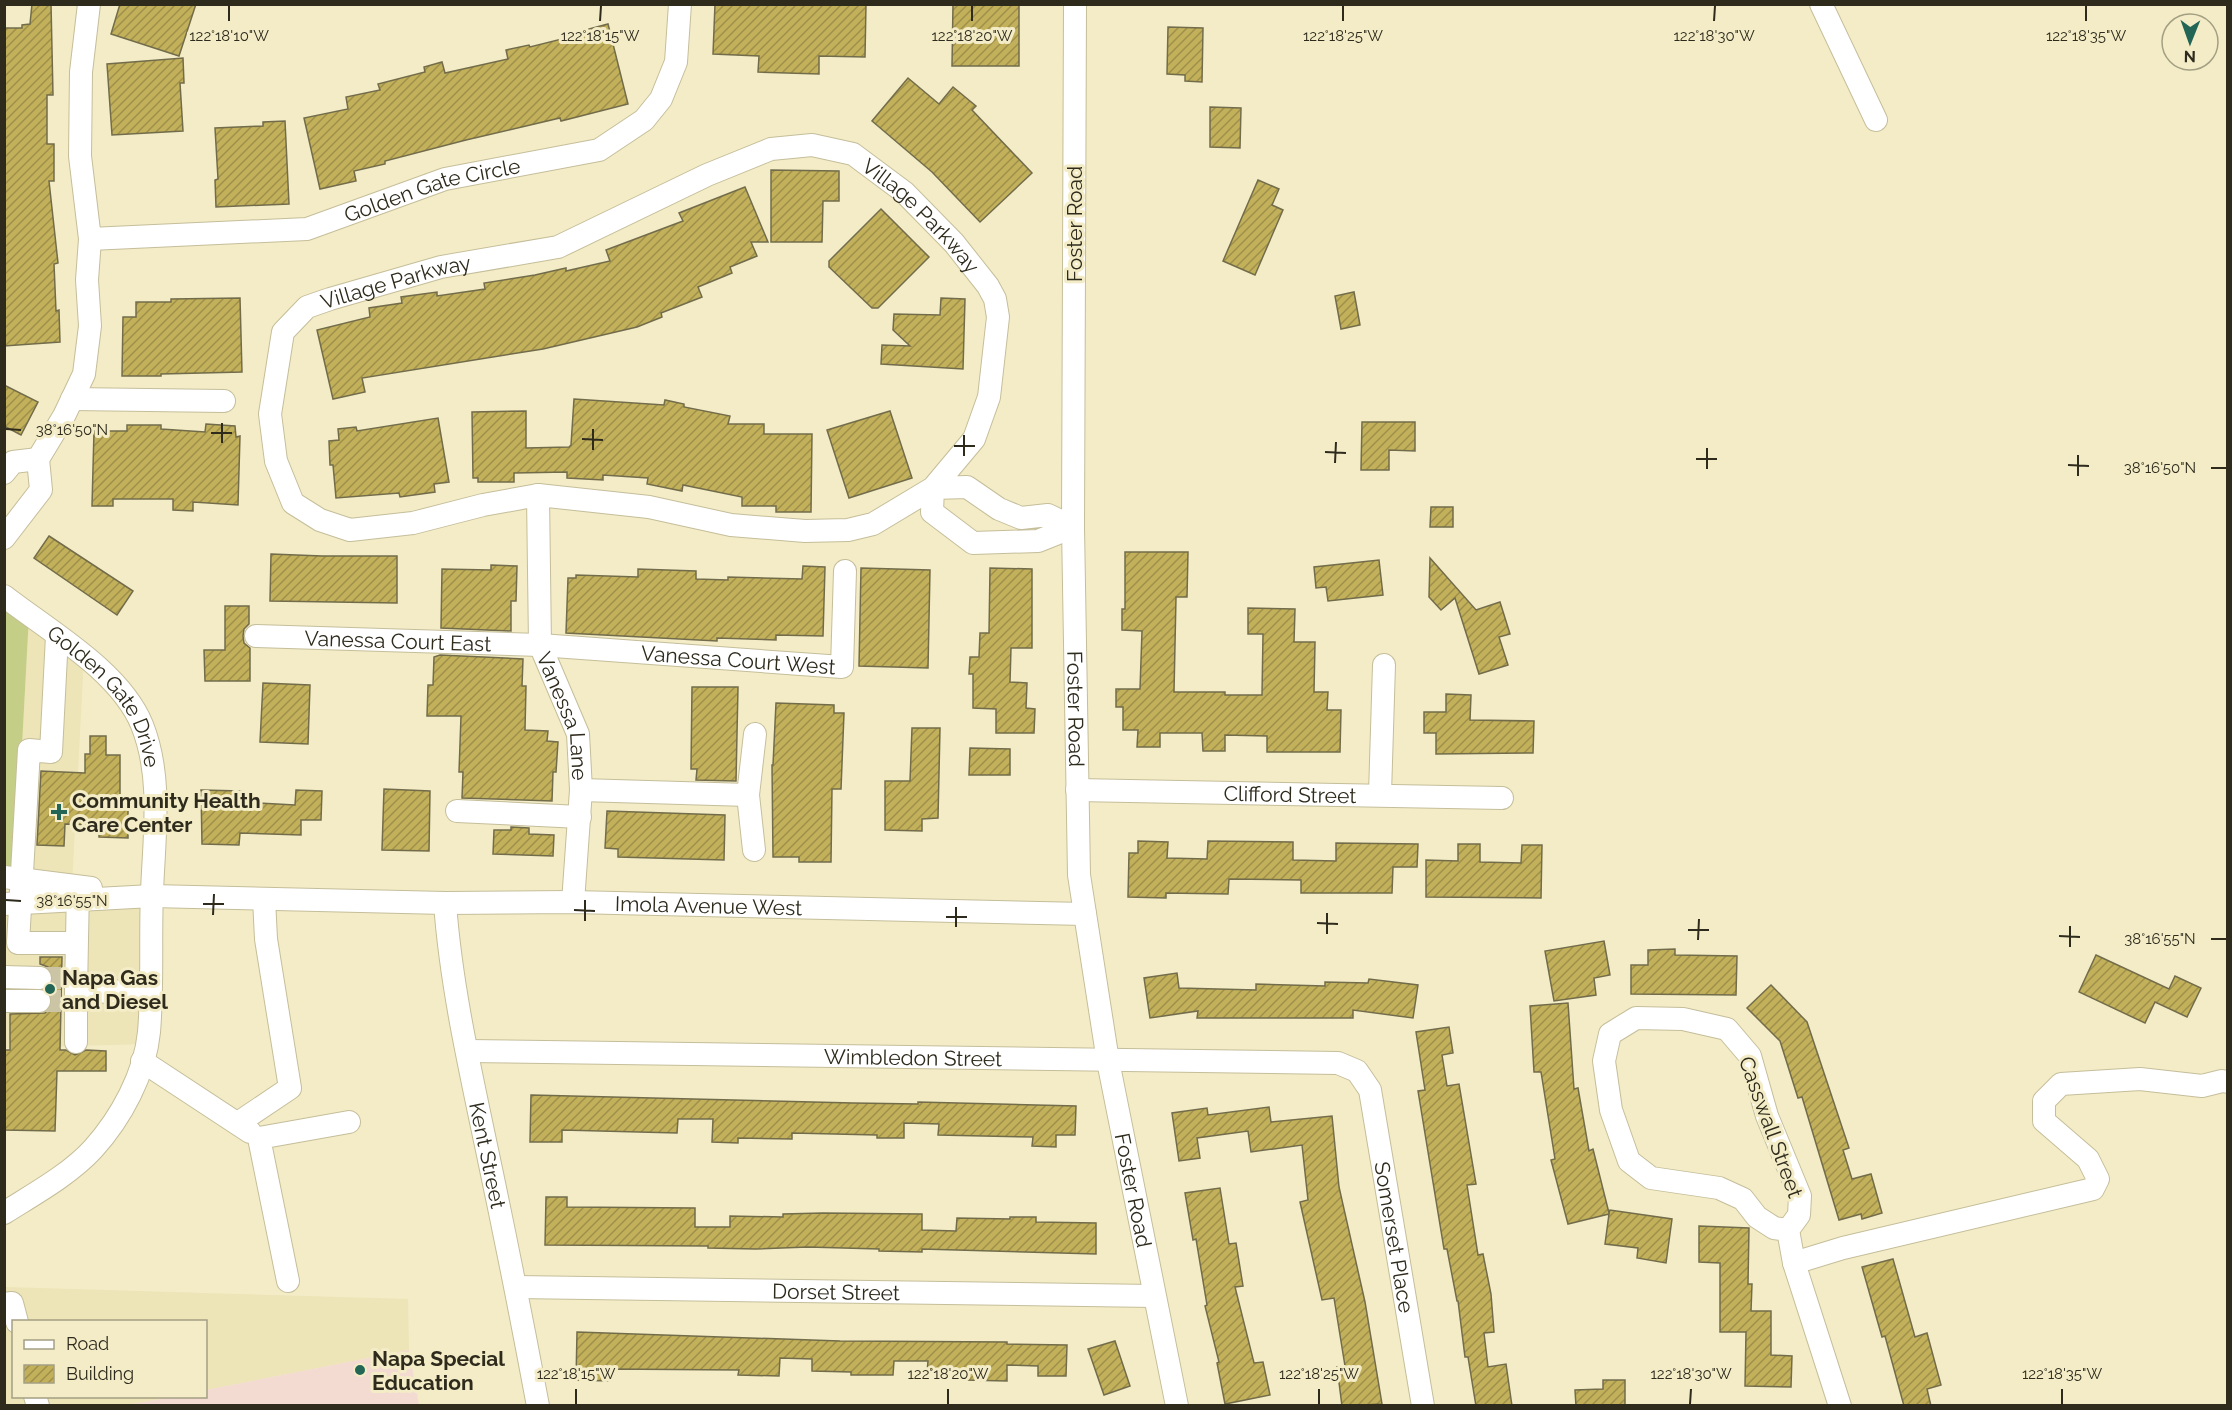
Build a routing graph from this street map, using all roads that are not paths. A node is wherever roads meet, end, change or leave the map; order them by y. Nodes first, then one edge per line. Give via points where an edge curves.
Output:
1 (89, 4) edge
2 (680, 4) edge
3 (1075, 4) edge
4 (1821, 4) edge
5 (1876, 120) dead end
6 (90, 239) junction
7 (72, 399) junction
8 (224, 401) dead end
9 (38, 459) junction
10 (4, 473) edge
11 (933, 488) junction
12 (538, 495) junction
13 (1073, 527) junction
14 (4, 538) edge
15 (845, 571) dead end
16 (4, 596) edge
17 (57, 636) junction
18 (256, 636) dead end
19 (540, 645) junction
20 (1384, 665) dead end
21 (754, 734) dead end
22 (581, 790) junction
23 (1077, 790) junction
24 (1380, 794) junction
25 (748, 795) junction
26 (1502, 798) dead end
27 (457, 812) dead end
28 (580, 817) junction
29 (754, 850) dead end
30 (14, 878) edge
31 (77, 894) junction
32 (152, 896) junction
33 (264, 899) junction
34 (573, 902) junction
35 (445, 903) junction
36 (12, 904) edge
37 (1085, 914) junction
38 (18, 943) junction
39 (75, 943) junction
40 (4, 966) edge
41 (4, 977) edge
42 (61, 990) junction
43 (150, 991) junction
44 (4, 1000) edge
45 (76, 1042) dead end
46 (467, 1052) junction
47 (142, 1061) junction
48 (1108, 1061) junction
49 (1358, 1071) joint
50 (2228, 1082) edge
51 (349, 1122) dead end
52 (237, 1124) junction
53 (259, 1138) junction
54 (4, 1213) edge
55 (1788, 1230) junction
56 (1794, 1263) junction
57 (288, 1281) dead end
58 (516, 1287) junction
59 (1154, 1296) junction
60 (4, 1304) edge
61 (16, 1320) edge
62 (538, 1406) edge
63 (1177, 1406) edge
64 (1423, 1406) edge
65 (1840, 1406) edge

1 - 6 street via 81,72 80,156
2 - 6 street, Golden Gate Circle via 676,62 661,99 644,120 599,150 446,179 307,229
3 - 13 street, Foster Road
4 - 5 street
6 - 7 street via 90,326 84,374
7 - 8 street
7 - 9 street
9 - 10 street via 13,462
9 - 14 street via 40,490
11 - 12 street, Village Parkway via 873,524 848,530 805,531 731,525 649,507
11 - 12 street, Village Parkway via 974,439 989,397 998,317 995,299 954,243 904,192 853,154 812,145 771,149 707,175 558,247 441,267 307,307 283,332 270,414 276,461 293,503 320,520 350,530 413,523
11 - 13 street, Village Parkway via 967,487 999,509 1021,518 1048,515
11 - 13 street via 932,512 973,543 1038,541
12 - 19 street, Vanessa Lane
13 - 23 street, Foster Road
15 - 19 street, Vanessa Court West via 842,667
16 - 17 street, Golden Gate Drive
17 - 30 street via 51,752 29,750
17 - 32 street, Golden Gate Drive via 119,689 141,725 156,800
18 - 19 street, Vanessa Court East
19 - 22 street, Vanessa Lane via 578,734
20 - 24 street
21 - 25 street
22 - 25 street
22 - 28 street, Vanessa Lane
23 - 24 street, Clifford Street
23 - 37 street, Foster Road via 1078,874
24 - 26 street, Clifford Street
25 - 29 street
27 - 28 street
28 - 34 street, Vanessa Lane
30 - 31 street
30 - 36 street
31 - 32 street, Imola Avenue West
31 - 36 street
31 - 39 street
32 - 33 street, Imola Avenue West
32 - 43 street, Golden Gate Drive
33 - 35 street, Imola Avenue West
33 - 52 street via 266,939 290,1088
34 - 35 street, Imola Avenue West
34 - 37 street, Imola Avenue West
35 - 46 street, Kent Street
36 - 38 street
37 - 48 street, Foster Road
38 - 39 street
38 - 40 street
39 - 42 street
41 - 42 street
42 - 43 street
42 - 44 street
42 - 45 street
43 - 47 street, Golden Gate Drive via 149,1034
46 - 48 street, Wimbledon Street
46 - 58 street, Kent Street
47 - 52 street
47 - 54 street, Golden Gate Drive via 138,1078 117,1116 92,1150 55,1181
48 - 49 street, Wimbledon Street via 1338,1063
48 - 59 street, Foster Road
49 - 64 street, Somerset Place via 1370,1090 1374,1108
50 - 56 street via 2202,1086 2140,1079 2061,1084 2044,1101 2044,1121 2088,1160 2098,1179 2093,1189
51 - 53 street
52 - 53 street
53 - 57 street
55 - 55 street, Casswall Street via 1799,1215 1800,1196 1767,1116 1750,1056 1727,1029 1683,1019 1636,1018 1610,1034 1604,1062 1611,1110 1629,1161 1651,1178 1719,1188 1743,1199 1757,1217 1774,1228
55 - 56 street, Casswall Street
56 - 65 street, Casswall Street
58 - 59 street, Dorset Street
58 - 62 street, Kent Street
59 - 63 street, Foster Road
60 - 61 street via 12,1303

